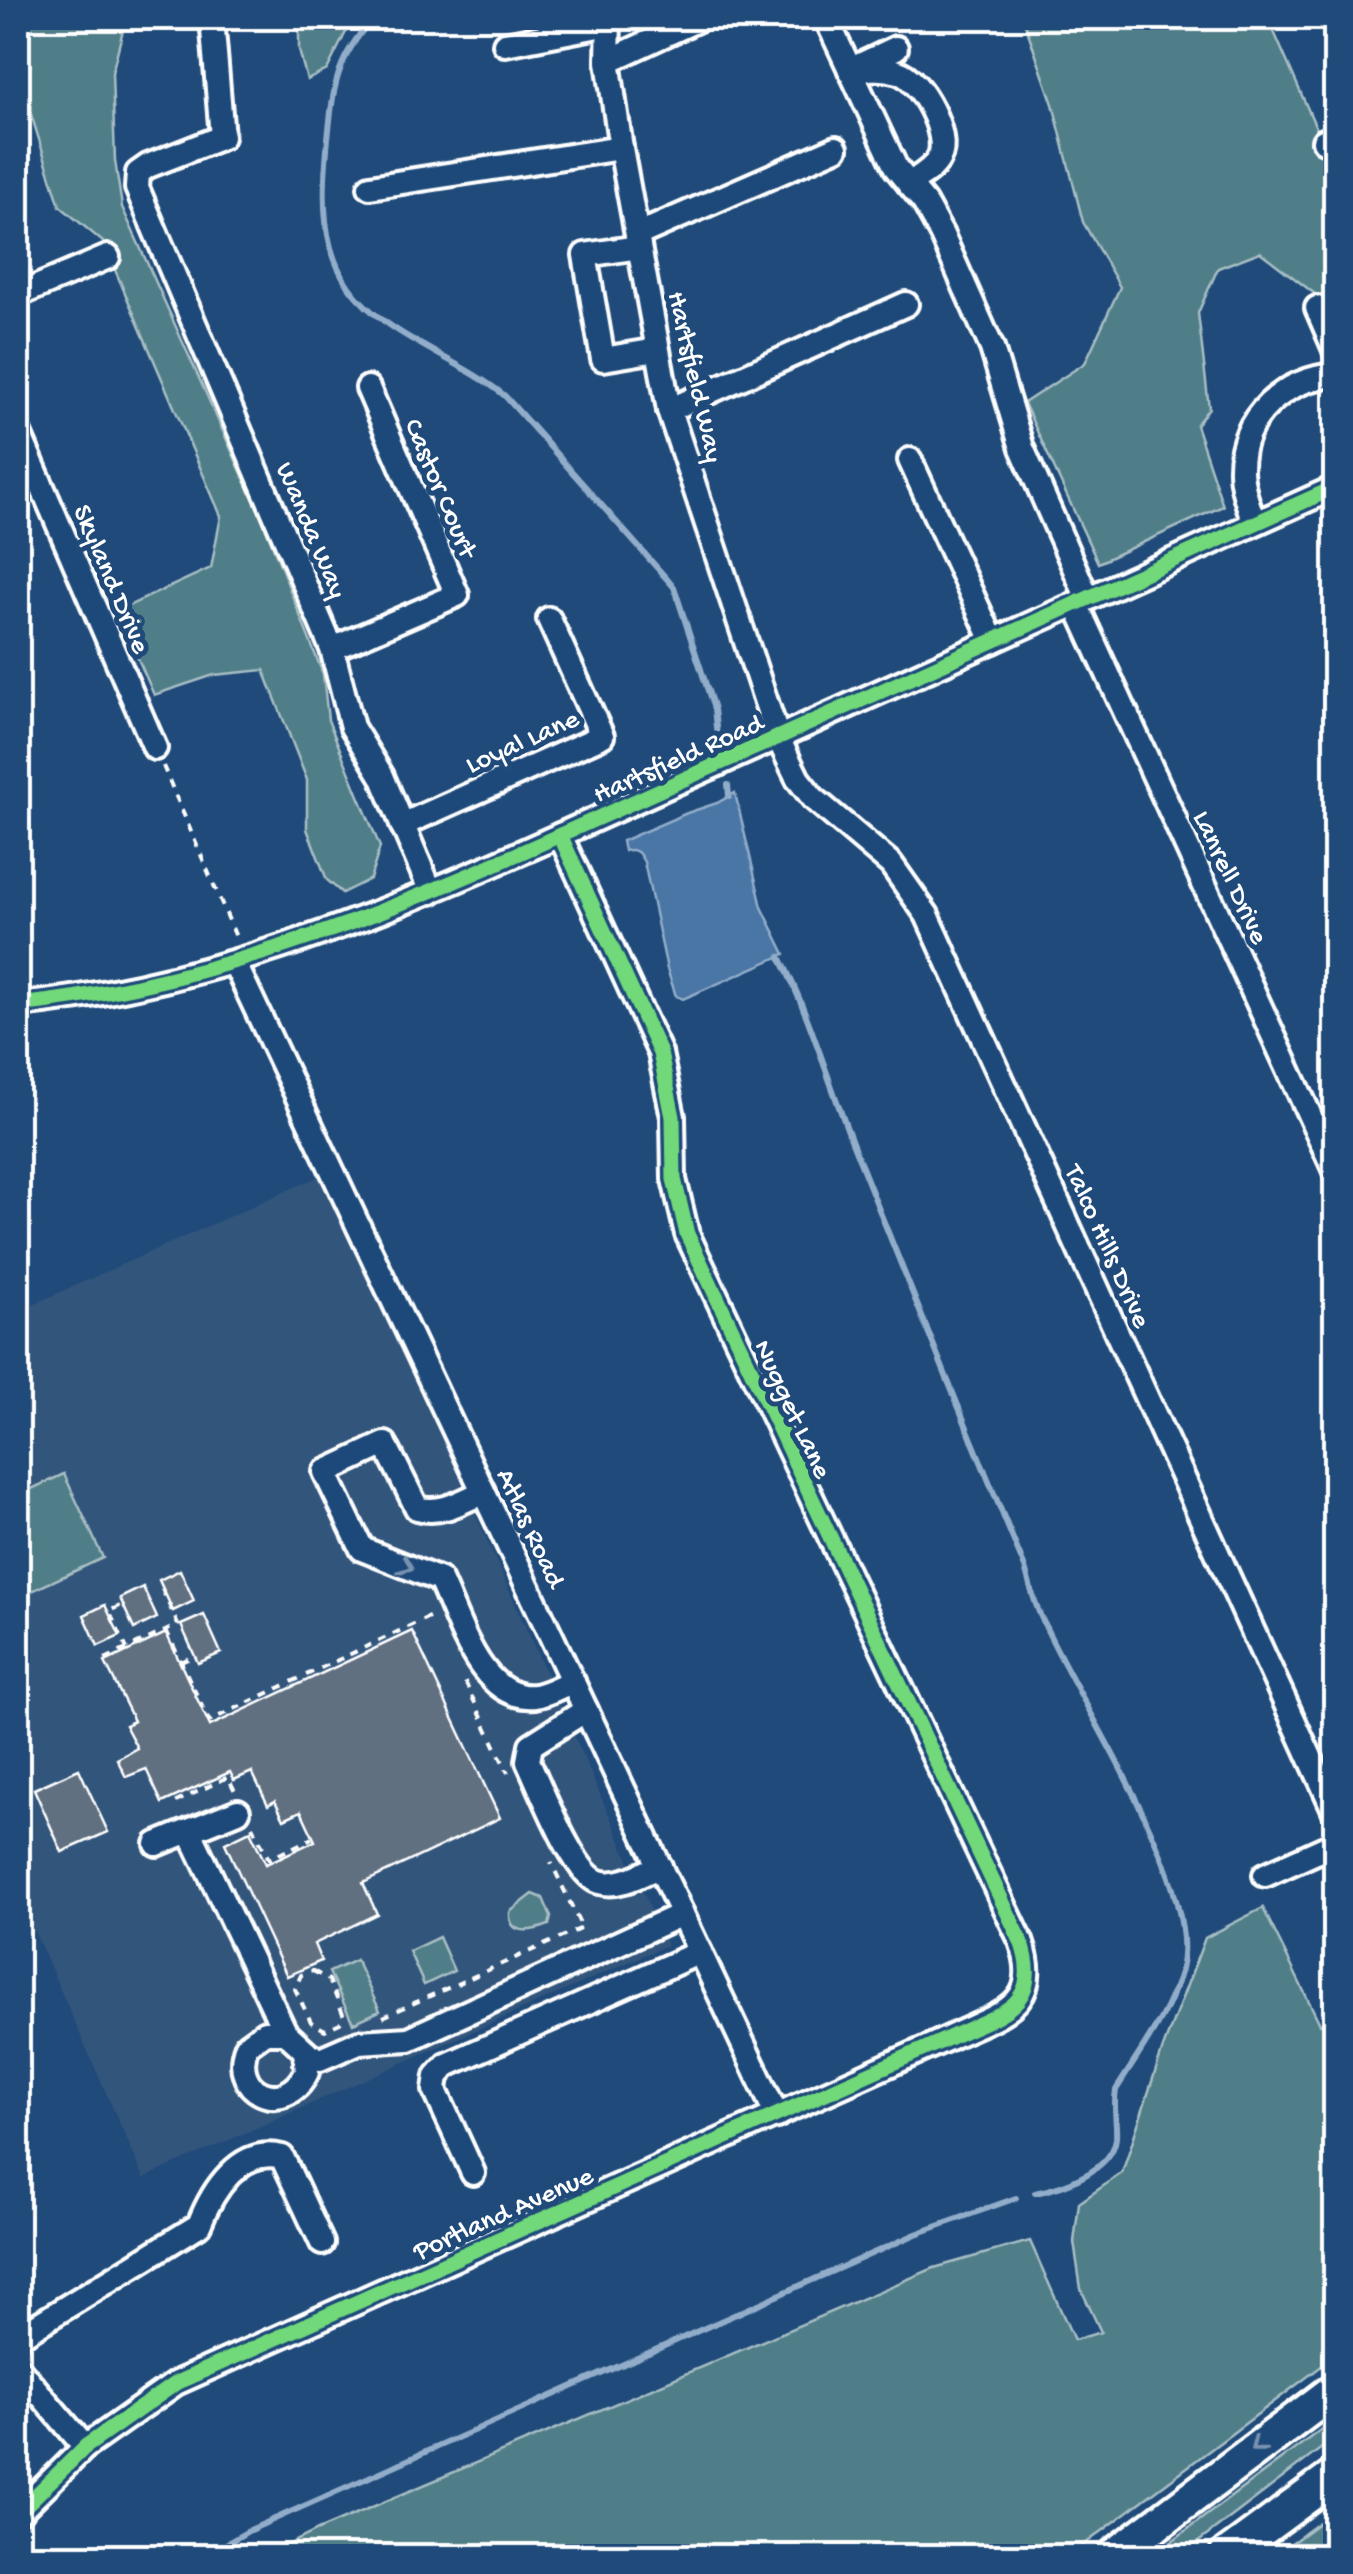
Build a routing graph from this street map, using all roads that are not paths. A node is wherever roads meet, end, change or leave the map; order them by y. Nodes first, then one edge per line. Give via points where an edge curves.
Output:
1 (212, 18) edge
2 (700, 18) edge
3 (852, 18) edge
4 (600, 21) edge
5 (828, 22) edge
6 (505, 44) dead end
7 (896, 48) dead end
8 (608, 60) junction
9 (850, 70) junction
10 (621, 148) junction
11 (836, 148) dead end
12 (909, 184) junction
13 (370, 187) dead end
14 (638, 241) junction
15 (108, 257) dead end
16 (18, 295) edge
17 (906, 304) dead end
18 (1316, 308) dead end
19 (657, 350) junction
20 (1336, 352) edge
21 (1336, 375) edge
22 (368, 388) dead end
23 (670, 410) junction
24 (18, 432) edge
25 (910, 460) dead end
26 (1336, 487) edge
27 (1254, 523) junction
28 (1082, 602) junction
29 (549, 619) dead end
30 (994, 641) junction
31 (332, 649) junction
32 (778, 738) junction
33 (155, 748) road end
34 (402, 825) junction
35 (560, 836) junction
36 (431, 892) junction
37 (241, 962) junction
38 (18, 1005) edge
39 (1336, 1173) edge
40 (484, 1492) junction
41 (573, 1681) junction
42 (586, 1710) junction
43 (238, 1810) dead end
44 (1336, 1814) edge
45 (190, 1832) junction
46 (157, 1844) dead end
47 (1336, 1844) edge
48 (660, 1866) junction
49 (1265, 1875) dead end
50 (682, 1914) junction
51 (700, 1952) junction
52 (1027, 1988) joint
53 (284, 2032) junction
54 (305, 2051) junction
55 (777, 2116) junction
56 (472, 2173) dead end
57 (322, 2243) dead end
58 (18, 2337) edge
59 (18, 2368) edge
60 (1336, 2389) edge
61 (85, 2447) junction
62 (1336, 2475) edge
63 (18, 2512) edge
64 (1114, 2556) edge
65 (1226, 2556) edge

1 - 31 street, Wanda Way via 222,137 148,166 138,173 138,188
2 - 8 street
3 - 5 street
4 - 6 street
4 - 8 street, Hartsfield Way
5 - 9 street, Lanrell Drive
7 - 9 street
8 - 10 street, Hartsfield Way
9 - 12 street, Lanrell Drive
9 - 12 street via 901,72 920,89 943,145 940,158
10 - 13 street
10 - 14 street, Hartsfield Way
11 - 14 street
12 - 28 street, Lanrell Drive via 942,236 992,348 1022,448
14 - 19 street, Hartsfield Way
14 - 19 street via 584,255 603,360
15 - 16 street
17 - 23 street
18 - 20 street
19 - 23 street, Hartsfield Way
21 - 27 street via 1299,382 1254,421 1240,469
22 - 31 street, Castor Court via 457,595
23 - 32 street, Hartsfield Way
24 - 33 street, Skyland Drive
25 - 30 street
26 - 27 street, Hartsfield Road
27 - 28 street, Hartsfield Road
28 - 30 street, Hartsfield Road
28 - 39 street, Lanrell Drive
29 - 34 street, Loyal Lane via 602,736
30 - 32 street, Hartsfield Road
31 - 34 street, Wanda Way via 352,727
32 - 35 street, Hartsfield Road
32 - 44 street, Talco Hills Drive via 812,798 891,864 927,915
34 - 36 street, Wanda Way
35 - 36 street, Hartsfield Road
35 - 52 street, Nugget Lane via 660,1053 687,1234 1021,1941 1029,1962
36 - 37 street, Hartsfield Road
37 - 38 street, Hartsfield Road
37 - 40 street, Atlas Road
40 - 41 street, Atlas Road
40 -> 41 street via 443,1510 417,1508 385,1444 325,1472 362,1549 440,1580 492,1683 541,1696
41 - 42 street, Atlas Road
42 - 48 street, Atlas Road
42 - 48 street via 531,1745 528,1762 578,1868 600,1882 624,1882
43 - 45 street
45 - 46 street
45 - 53 street
47 - 49 street
48 - 50 street, Atlas Road
50 - 51 street, Atlas Road
50 - 54 street via 409,2040 359,2042 320,2059
51 - 55 street, Atlas Road
51 - 56 street via 447,2065 435,2090
52 - 55 street, Portland Avenue via 1000,2014
53 - 54 street
53 - 54 street via 266,2032 247,2045 242,2068 252,2088 273,2096 294,2091 307,2072
55 - 61 street, Portland Avenue via 176,2383
57 - 58 street via 282,2157 268,2153 234,2168 211,2195 200,2225
59 - 61 street
60 -> 64 highway
61 - 63 street, Portland Avenue
62 - 65 highway

